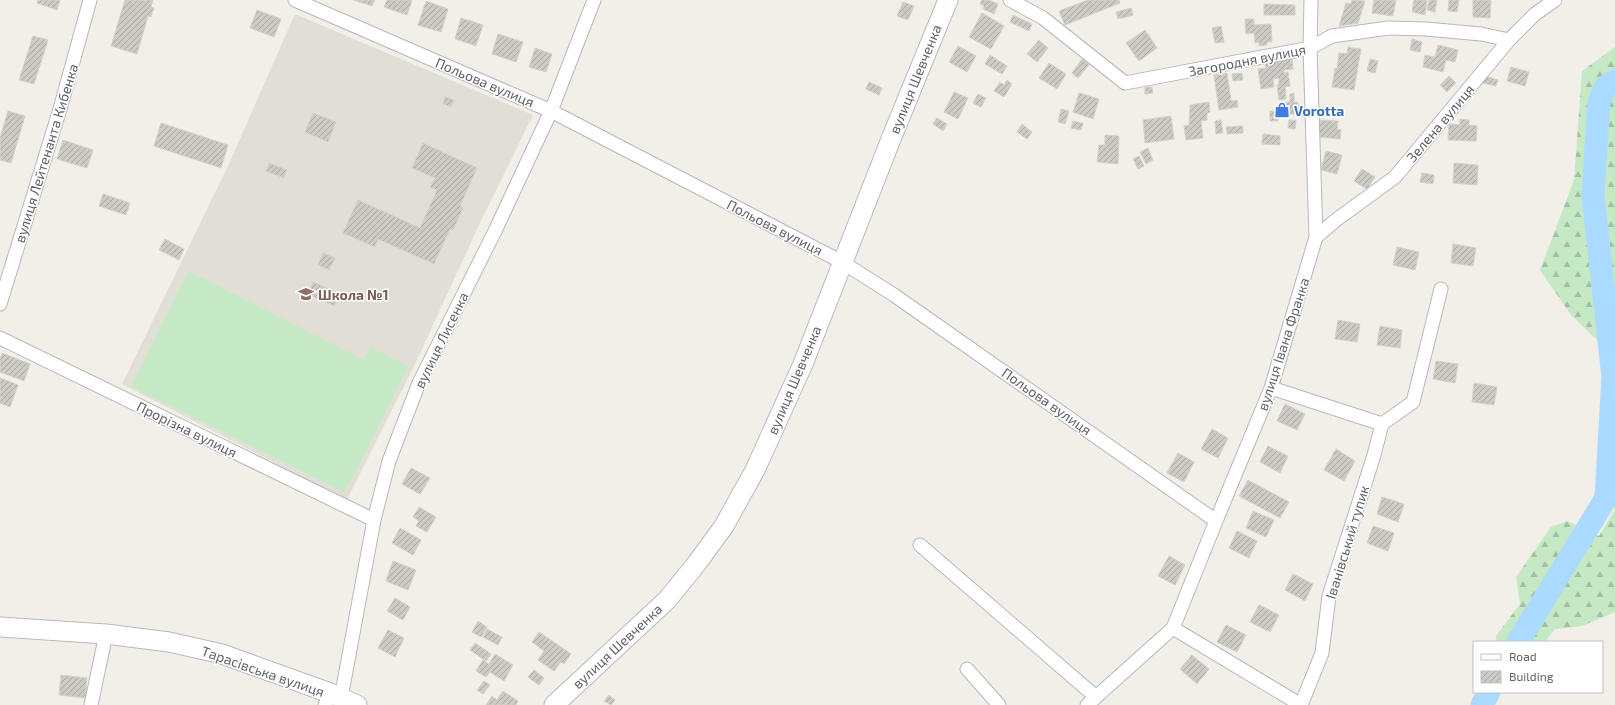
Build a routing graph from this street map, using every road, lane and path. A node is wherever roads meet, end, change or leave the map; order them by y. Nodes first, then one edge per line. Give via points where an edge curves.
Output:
1 (90, 0) edge
2 (295, 0) edge
3 (594, 0) edge
4 (948, 0) edge
5 (1010, 0) edge
6 (1311, 0) edge
7 (1555, 0) edge
8 (1509, 40) junction
9 (1310, 48) junction
10 (551, 111) junction
11 (1316, 237) junction
12 (842, 262) junction
13 (1441, 289) dead end
14 (0, 304) edge
15 (0, 338) edge
16 (1271, 388) junction
17 (1382, 424) junction
18 (374, 520) junction
19 (1216, 521) junction
20 (920, 545) dead end
21 (0, 627) edge
22 (1174, 628) junction
23 (106, 634) junction
24 (967, 670) dead end
25 (338, 700) edge
26 (1091, 701) edge
27 (91, 705) edge
28 (554, 705) edge
29 (999, 705) edge
30 (1301, 705) edge

1 - 14 street, вулиця Лейтенанта Кибенка via 60,109
2 - 10 street, Польова вулиця
3 - 10 street, вулиця Лисенка
4 - 12 street, вулиця Шевченка
5 - 9 street, Загородня вулиця via 1042,18 1125,83
6 - 9 street, вулиця Івана Франка
7 - 8 street, Зелена вулиця via 1535,14
8 - 9 street, Загородня вулиця via 1481,34 1388,28 1332,36
8 - 11 street, Зелена вулиця via 1395,177
9 - 11 street, вулиця Івана Франка
10 - 12 street, Польова вулиця
10 - 18 street, вулиця Лисенка via 495,231 419,383 389,461
11 - 16 street, вулиця Івана Франка
12 - 19 street, Польова вулиця via 894,295
12 - 28 street, вулиця Шевченка via 802,364 756,470 724,526 667,600
13 - 17 street via 1413,402
15 - 18 street, Прорізна вулиця
16 - 17 street
16 - 19 street, вулиця Івана Франка
17 - 30 street, Іванівський тупик via 1329,596 1322,653
18 - 25 street, вулиця Лисенка
19 - 22 street, вулиця Івана Франка
20 - 26 street
21 - 23 street, Тарасівська вулиця
22 - 26 street, вулиця Івана Франка
22 - 30 street
23 - 25 street, Тарасівська вулиця via 169,642 222,654
23 - 27 street
24 - 29 street

